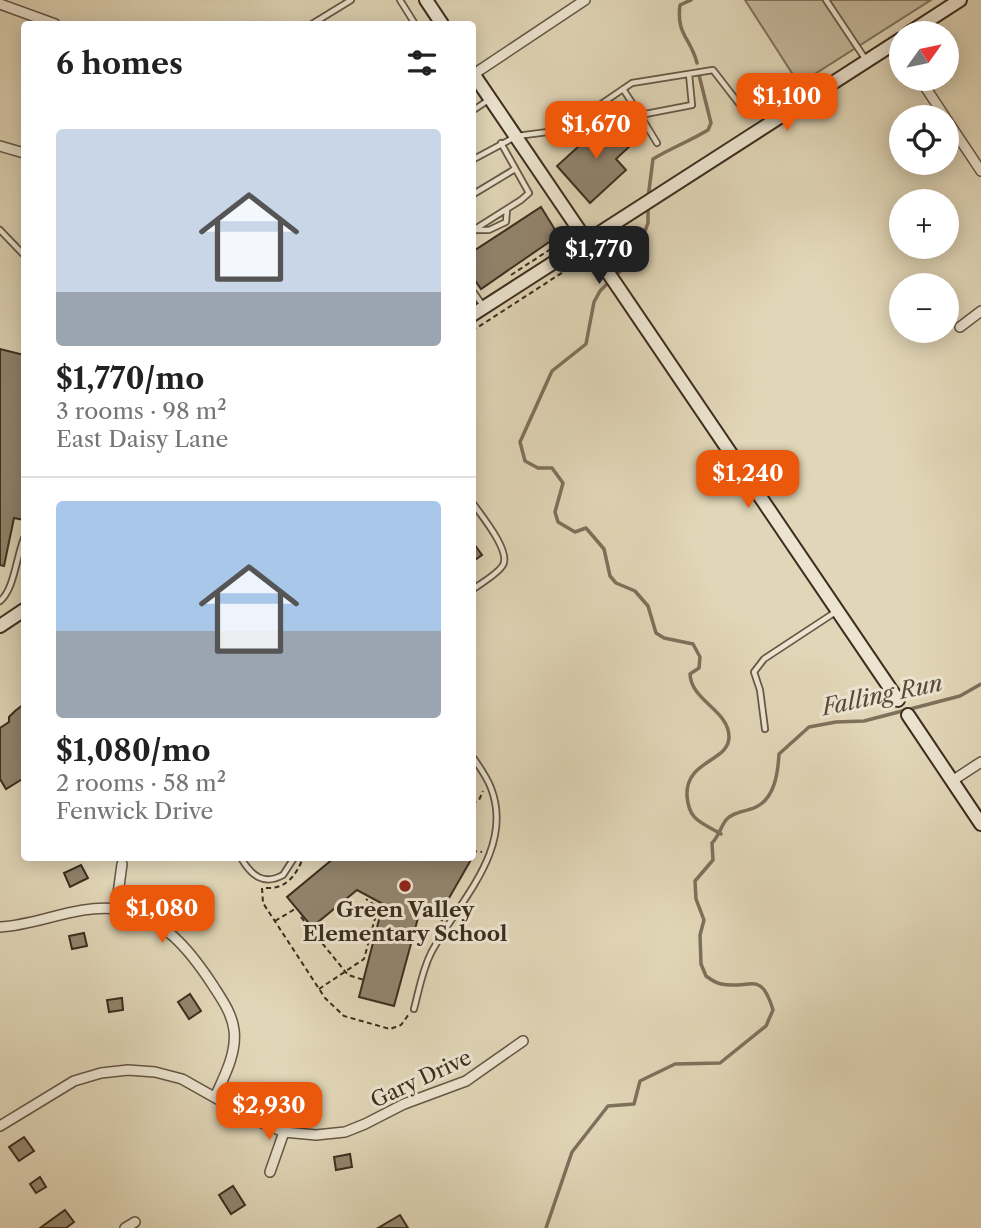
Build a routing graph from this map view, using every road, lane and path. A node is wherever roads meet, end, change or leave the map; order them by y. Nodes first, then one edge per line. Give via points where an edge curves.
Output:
1 (351, 0) edge
2 (400, 0) edge
3 (426, 0) edge
4 (585, 0) edge
5 (826, 0) edge
6 (960, 0) edge
7 (0, 4) edge
8 (47, 21) edge
9 (317, 21) edge
10 (413, 21) edge
11 (440, 21) edge
12 (928, 21) edge
13 (889, 49) edge
14 (867, 61) junction
15 (476, 71) edge
16 (689, 74) junction
17 (476, 77) edge
18 (623, 89) junction
19 (491, 99) junction
20 (476, 108) edge
21 (747, 114) dead end
22 (640, 115) junction
23 (517, 136) junction
24 (959, 138) edge
25 (501, 143) junction
26 (657, 143) dead end
27 (0, 146) edge
28 (21, 152) edge
29 (476, 158) edge
30 (516, 169) junction
31 (981, 171) edge
32 (476, 193) edge
33 (508, 209) junction
34 (476, 228) edge
35 (0, 230) edge
36 (476, 230) edge
37 (588, 240) junction
38 (563, 241) dead end
39 (21, 252) edge
40 (577, 262) dead end
41 (505, 279) dead end
42 (476, 296) edge
43 (484, 307) junction
44 (981, 311) edge
45 (476, 312) edge
46 (960, 327) dead end
47 (476, 328) edge
48 (476, 508) edge
49 (21, 547) edge
50 (476, 587) edge
51 (0, 601) edge
52 (837, 610) junction
53 (21, 612) edge
54 (0, 626) edge
55 (898, 700) joint
56 (908, 715) joint
57 (765, 730) dead end
58 (476, 762) edge
59 (981, 762) edge
60 (952, 781) junction
61 (482, 785) dead end
62 (476, 801) edge
63 (981, 824) edge
64 (476, 851) edge
65 (482, 852) dead end
66 (243, 861) edge
67 (292, 861) edge
68 (122, 864) dead end
69 (262, 887) dead end
70 (366, 899) dead end
71 (116, 909) junction
72 (295, 909) dead end
73 (301, 917) dead end
74 (275, 921) junction
75 (0, 927) edge
76 (346, 972) junction
77 (364, 980) dead end
78 (319, 989) junction
79 (414, 1009) dead end
80 (409, 1014) dead end
81 (523, 1041) dead end
82 (215, 1097) junction
83 (0, 1126) edge
84 (284, 1132) junction
85 (270, 1172) dead end
86 (135, 1222) dead end
87 (125, 1228) edge

1 - 9 lane
2 - 10 lane
3 - 11 street
4 - 15 street
5 - 14 lane
6 - 12 street
7 - 8 street
13 - 14 street
14 - 37 street
16 - 18 lane via 632,83
16 - 21 lane via 713,69
16 - 22 lane via 692,105
17 - 19 street
18 - 22 lane
18 - 23 lane via 563,130
19 - 20 lane
19 - 23 street
22 - 26 lane
23 - 25 lane
23 - 37 street
24 - 31 street
25 - 29 lane
25 - 30 lane
27 - 28 street
30 - 32 lane
30 - 33 lane via 528,193
33 - 34 lane
33 - 36 lane via 506,222 498,228
35 - 39 lane
37 - 43 street
37 - 52 street
38 - 41 path
40 - 47 path
42 - 43 lane
43 - 45 street
44 - 46 street
48 - 50 lane via 505,558 502,568
49 - 51 lane via 10,589
52 - 55 street
52 - 57 lane via 756,668
53 - 54 street
55 - 56 street
56 - 60 street
58 - 79 lane via 494,797 494,845 428,960
59 - 60 street
60 - 63 street
61 - 62 path via 482,796
64 - 65 path
66 - 67 lane via 252,874 265,880 283,875
68 - 71 street
69 - 74 path via 262,901
70 - 76 path via 377,911 365,957
71 - 75 street via 86,909
71 - 82 street via 145,917 174,935 224,1000 234,1039
72 - 74 path
73 - 76 path
74 - 78 path
76 - 77 path
76 - 78 path
78 - 80 path via 332,1007 352,1019 392,1029
81 - 84 street, Gary Drive via 466,1081 355,1128 316,1135
82 - 83 street, Gary Drive via 169,1075 114,1071 74,1081
82 - 84 street, Gary Drive
84 - 85 street
86 - 87 street

